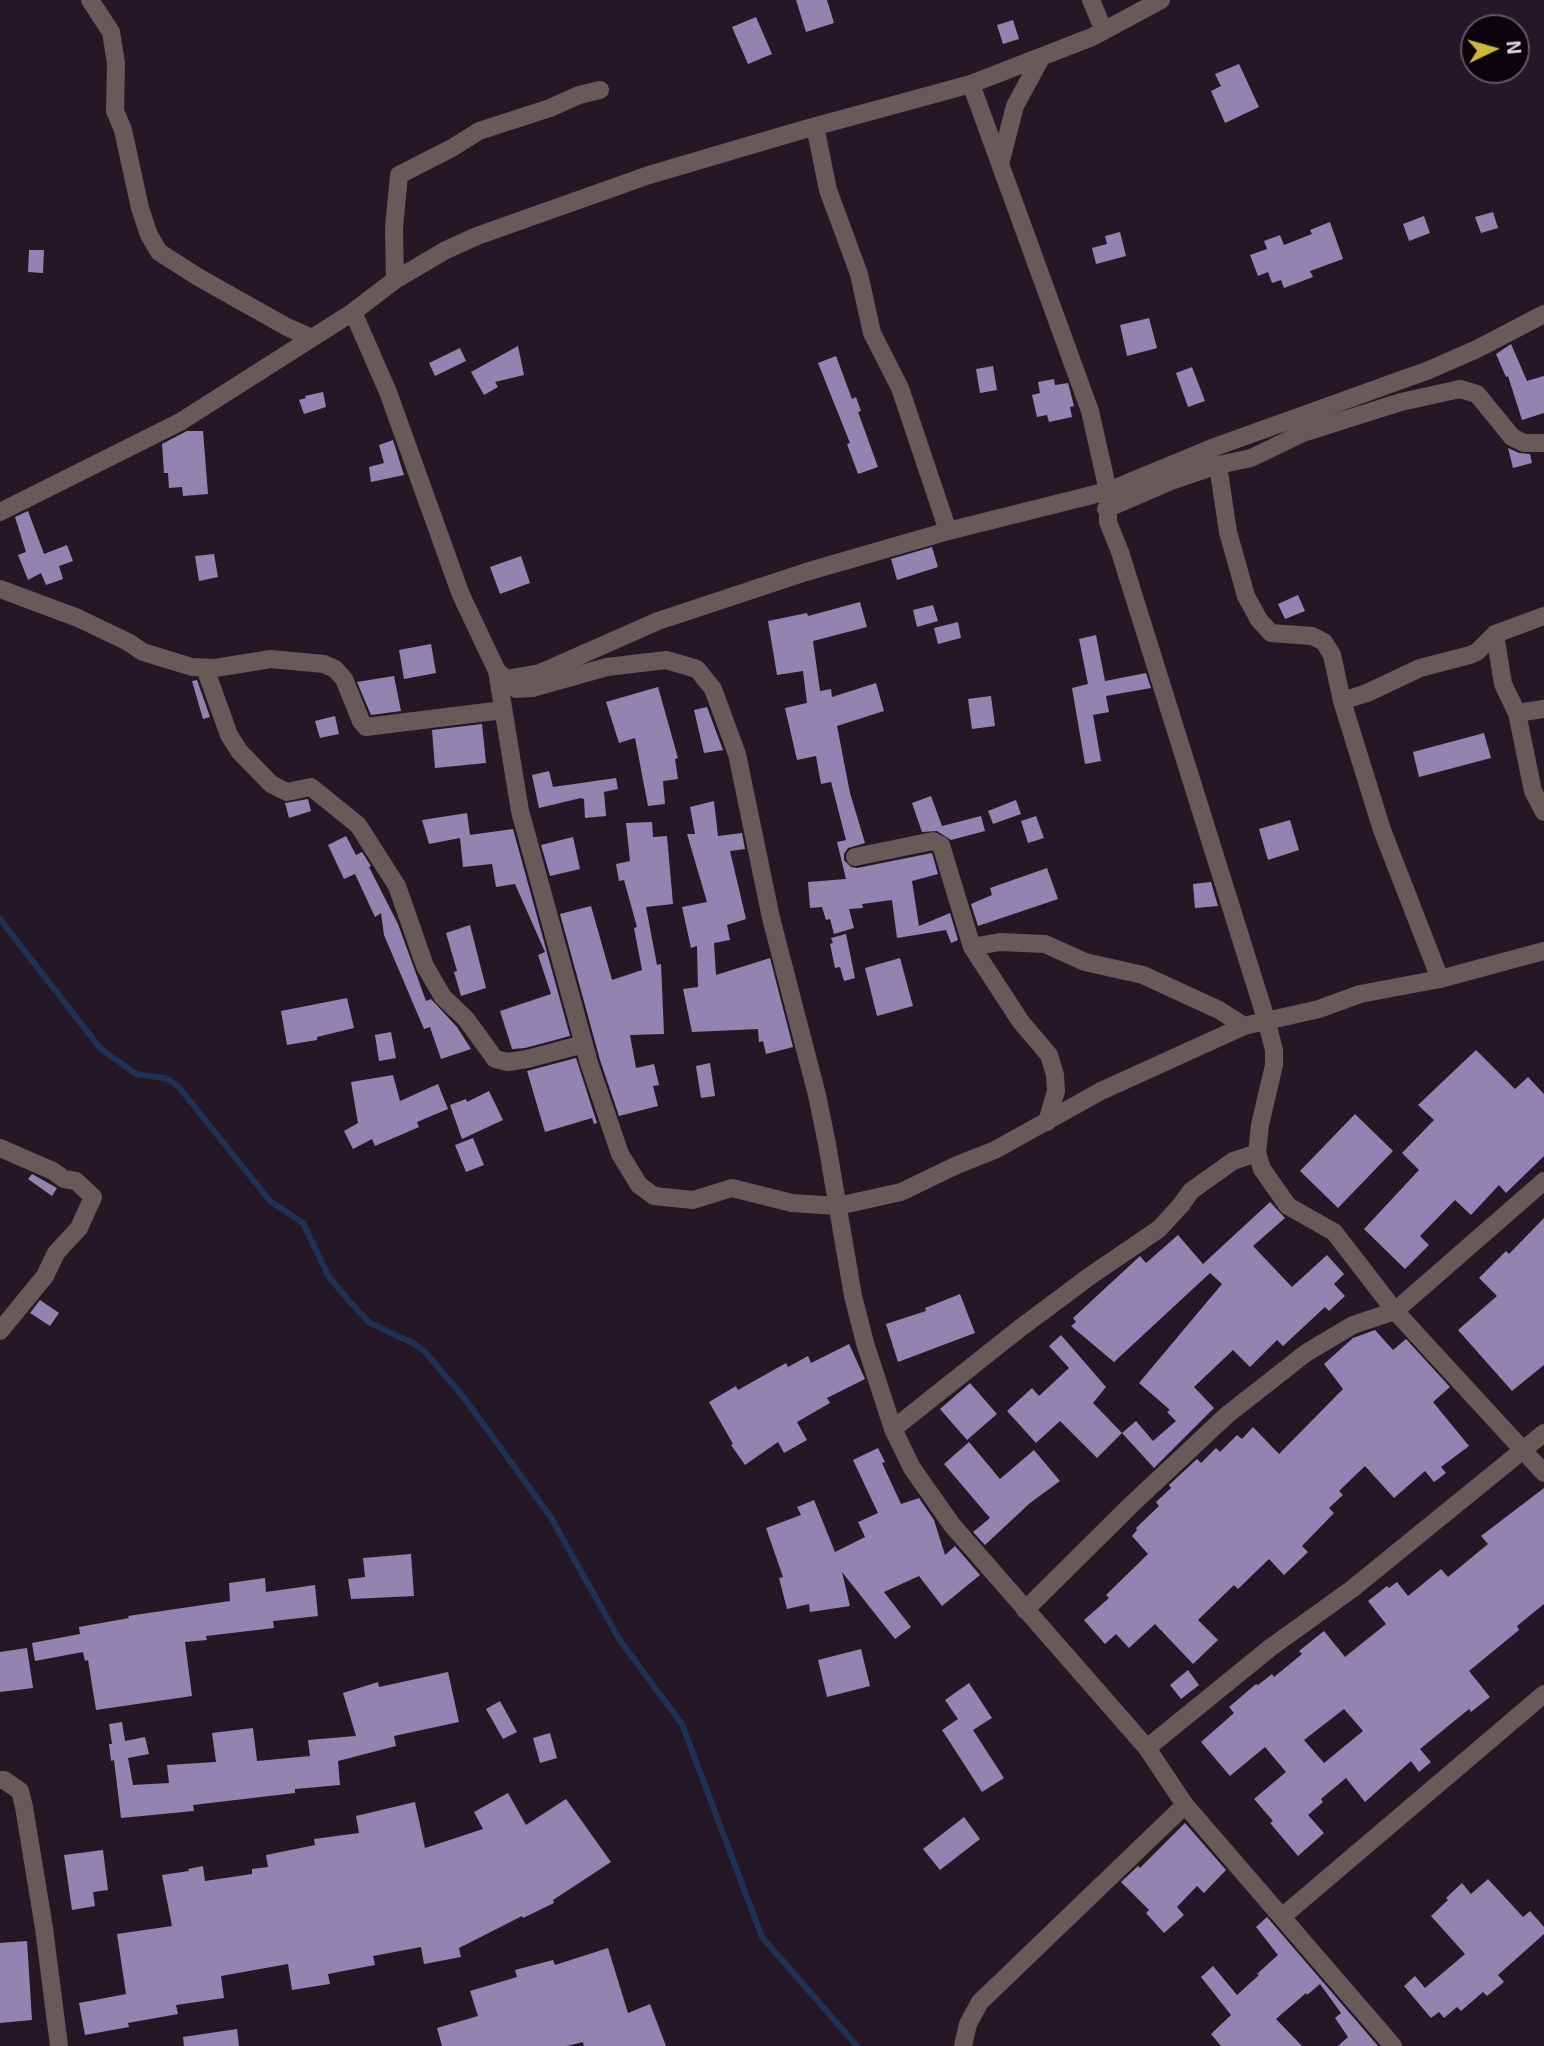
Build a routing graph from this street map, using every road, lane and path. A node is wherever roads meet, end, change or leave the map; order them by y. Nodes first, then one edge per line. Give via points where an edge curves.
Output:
1 (90, 0) edge
2 (1091, 0) edge
3 (1161, 0) edge
4 (1104, 31) junction
5 (1041, 58) junction
6 (971, 84) junction
7 (600, 90) dead end
8 (815, 126) junction
9 (1000, 164) junction
10 (395, 280) junction
11 (353, 312) junction
12 (1542, 316) edge
13 (312, 338) junction
14 (1544, 443) edge
15 (1218, 465) junction
16 (1108, 491) junction
17 (1106, 509) junction
18 (0, 512) edge
19 (948, 531) junction
20 (0, 589) edge
21 (1544, 616) edge
22 (1495, 634) junction
23 (205, 668) junction
24 (502, 675) junction
25 (1342, 701) junction
26 (1544, 709) edge
27 (503, 710) junction
28 (1517, 713) junction
29 (1544, 813) edge
30 (855, 857) dead end
31 (972, 947) junction
32 (1544, 951) edge
33 (1440, 979) junction
34 (1266, 1019) junction
35 (1244, 1026) junction
36 (584, 1044) junction
37 (1048, 1122) junction
38 (0, 1149) edge
39 (1257, 1153) junction
40 (1544, 1181) edge
41 (838, 1206) junction
42 (1395, 1311) junction
43 (0, 1331) edge
44 (894, 1429) junction
45 (1544, 1433) edge
46 (1521, 1450) junction
47 (1544, 1473) edge
48 (1026, 1610) junction
49 (1544, 1694) edge
50 (1147, 1748) junction
51 (0, 1780) edge
52 (1185, 1805) junction
53 (1283, 1916) junction
54 (59, 2046) edge
55 (962, 2046) edge
56 (1393, 2046) edge

1 - 13 street via 111,32 116,63 114,111 123,130 143,217 159,252
2 - 4 street
3 - 4 street
4 - 5 street
5 - 6 street
5 - 9 street via 1015,106
6 - 8 street
6 - 9 street
7 - 10 street via 479,131 399,175
8 - 10 street via 649,175 490,232 446,250
8 - 19 street via 828,190 859,274 872,333 900,388
9 - 16 street via 1090,411
10 - 11 street
11 - 13 street
11 - 24 street via 388,392 461,596
12 - 16 street via 1429,370 1212,447
13 - 18 street via 180,422
14 - 15 street via 1524,443 1512,437 1477,394 1460,389 1352,417 1303,433 1251,458
15 - 17 street
15 - 25 street via 1228,532 1245,596 1271,633 1301,634 1324,642 1332,655
16 - 17 street
16 - 19 street
17 - 34 street
19 - 24 street via 658,621 540,673
20 - 23 street via 78,618 143,652
21 - 22 street
22 - 25 street via 1477,652 1420,668
22 - 28 street via 1503,684
23 - 27 street via 271,659 324,664 344,679 366,727
23 - 36 street via 229,735 271,784 287,792 311,787 358,825 397,886 437,987 495,1059 527,1059
24 - 27 street
24 - 41 street via 516,689 532,688 607,667 666,660 697,669 713,689 737,754 771,918 820,1107
25 - 33 street via 1382,830
26 - 28 street
27 - 36 street via 520,811
28 - 29 street via 1533,791
30 - 31 street via 933,841 942,845
31 - 35 street via 1000,942 1045,944 1086,962 1143,975
31 - 37 street via 1049,1055 1056,1091
32 - 33 street
33 - 34 street
34 - 35 street
34 - 39 street via 1274,1065
35 - 37 street via 1101,1091
36 - 41 street via 620,1154 639,1185 654,1196 694,1200 732,1188 792,1203
37 - 41 street via 901,1192
38 - 43 street via 76,1181 93,1197 79,1228 56,1252 44,1276
39 - 42 street via 1262,1169 1288,1206 1334,1232
39 - 44 street via 1233,1161 1191,1191 1158,1229 1019,1329
40 - 42 street
41 - 44 street via 853,1296
42 - 46 street
42 - 48 street via 1353,1325 1306,1353 1227,1415
44 - 48 street via 925,1489
45 - 46 street
46 - 47 street
46 - 50 street
48 - 50 street
49 - 53 street
50 - 52 street
51 - 54 street via 20,1791 24,1807
52 - 53 street
52 - 55 street via 979,2002
53 - 56 street

